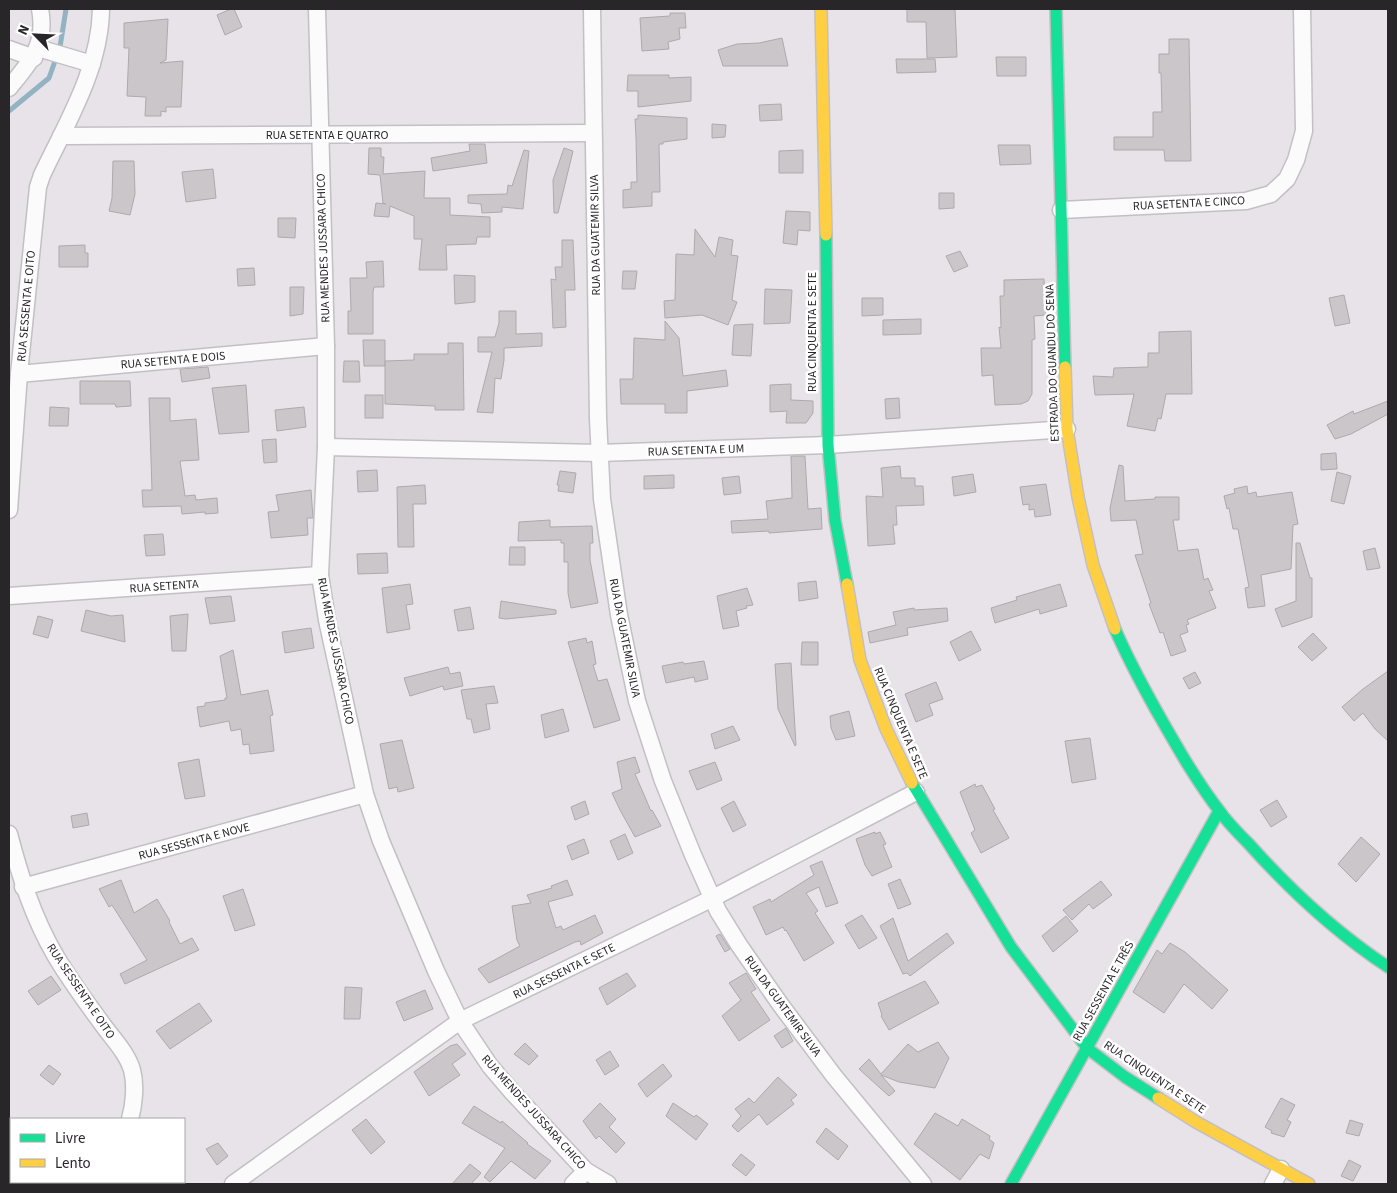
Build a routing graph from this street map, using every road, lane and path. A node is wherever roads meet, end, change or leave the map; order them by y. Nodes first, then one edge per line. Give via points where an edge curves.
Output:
1 (40, 9) edge
2 (101, 9) edge
3 (317, 9) edge
4 (592, 9) edge
5 (821, 9) edge
6 (1056, 9) edge
7 (1302, 9) edge
8 (9, 49) edge
9 (39, 52) junction
10 (87, 62) junction
11 (9, 88) edge
12 (593, 133) junction
13 (61, 136) junction
14 (320, 136) junction
15 (1061, 210) junction
16 (326, 346) junction
17 (19, 374) junction
18 (1067, 429) junction
19 (828, 445) junction
20 (326, 447) junction
21 (599, 453) junction
22 (9, 510) edge
23 (320, 575) junction
24 (9, 596) edge
25 (916, 792) junction
26 (365, 794) junction
27 (1219, 811) junction
28 (9, 834) edge
29 (24, 887) junction
30 (711, 898) junction
31 (1388, 967) edge
32 (460, 1021) junction
33 (1087, 1048) junction
34 (130, 1118) edge
35 (1282, 1169) junction
36 (586, 1170) junction
37 (233, 1184) edge
38 (573, 1184) edge
39 (608, 1184) edge
40 (922, 1184) edge
41 (1011, 1184) edge
42 (1273, 1184) edge
43 (1309, 1184) edge

1 - 9 street
2 - 10 street, RUA SESSENTA E OITO via 101,26
3 - 14 street, RUA MENDES JUSSARA CHICO
4 - 12 street, RUA DA GUATEMIR SILVA
5 - 19 street, RUA CINQUENTA E SETE
6 - 15 street, ESTRADA DO GUANDU DO SENA
7 - 15 street, RUA SETENTA E CINCO via 1304,131 1287,179 1271,194 1246,201
8 - 9 street
9 - 10 street
9 - 11 street
10 - 13 street, RUA SESSENTA E OITO
12 - 14 street, RUA SETENTA E QUATRO
12 - 21 street, RUA DA GUATEMIR SILVA
13 - 14 street, RUA SETENTA E QUATRO
13 - 17 street, RUA SESSENTA E OITO via 38,187
14 - 16 street, RUA MENDES JUSSARA CHICO
15 - 18 street, ESTRADA DO GUANDU DO SENA
16 - 17 street, RUA SETENTA E DOIS
16 - 20 street, RUA MENDES JUSSARA CHICO
17 - 22 street, RUA SESSENTA E OITO
18 - 19 street, RUA SETENTA E UM
18 - 27 street, ESTRADA DO GUANDU DO SENA via 1082,522 1107,609 1132,666
19 - 21 street, RUA SETENTA E UM
19 - 25 street, RUA CINQUENTA E SETE via 835,520 860,660 886,729
20 - 21 street, RUA SETENTA E UM
20 - 23 street, RUA MENDES JUSSARA CHICO
21 - 30 street, RUA DA GUATEMIR SILVA via 618,615 630,674 663,780
23 - 24 street, RUA SETENTA
23 - 26 street, RUA MENDES JUSSARA CHICO
25 - 30 street, RUA SESSENTA E SETE
25 - 33 street, RUA CINQUENTA E SETE via 1011,947
26 - 29 street, RUA SESSENTA E NOVE
26 - 32 street, RUA MENDES JUSSARA CHICO via 385,850
27 - 31 street, ESTRADA DO GUANDU DO SENA via 1291,889 1349,940
27 - 33 street, RUA SESSENTA E TRÊS
28 - 29 street, RUA SESSENTA E OITO
29 - 34 street, RUA SESSENTA E OITO via 55,955 127,1059 134,1082
30 - 32 street, RUA SESSENTA E SETE
30 - 40 street, RUA DA GUATEMIR SILVA via 780,1004
32 - 36 street, RUA MENDES JUSSARA CHICO via 490,1066
32 - 37 street, RUA SESSENTA E SETE
33 - 35 street, RUA CINQUENTA E SETE via 1125,1077 1196,1122
33 - 41 street, RUA SESSENTA E TRÊS
35 - 42 street
35 - 43 street, RUA CINQUENTA E SETE
36 - 38 street
36 - 39 street, RUA MENDES JUSSARA CHICO

